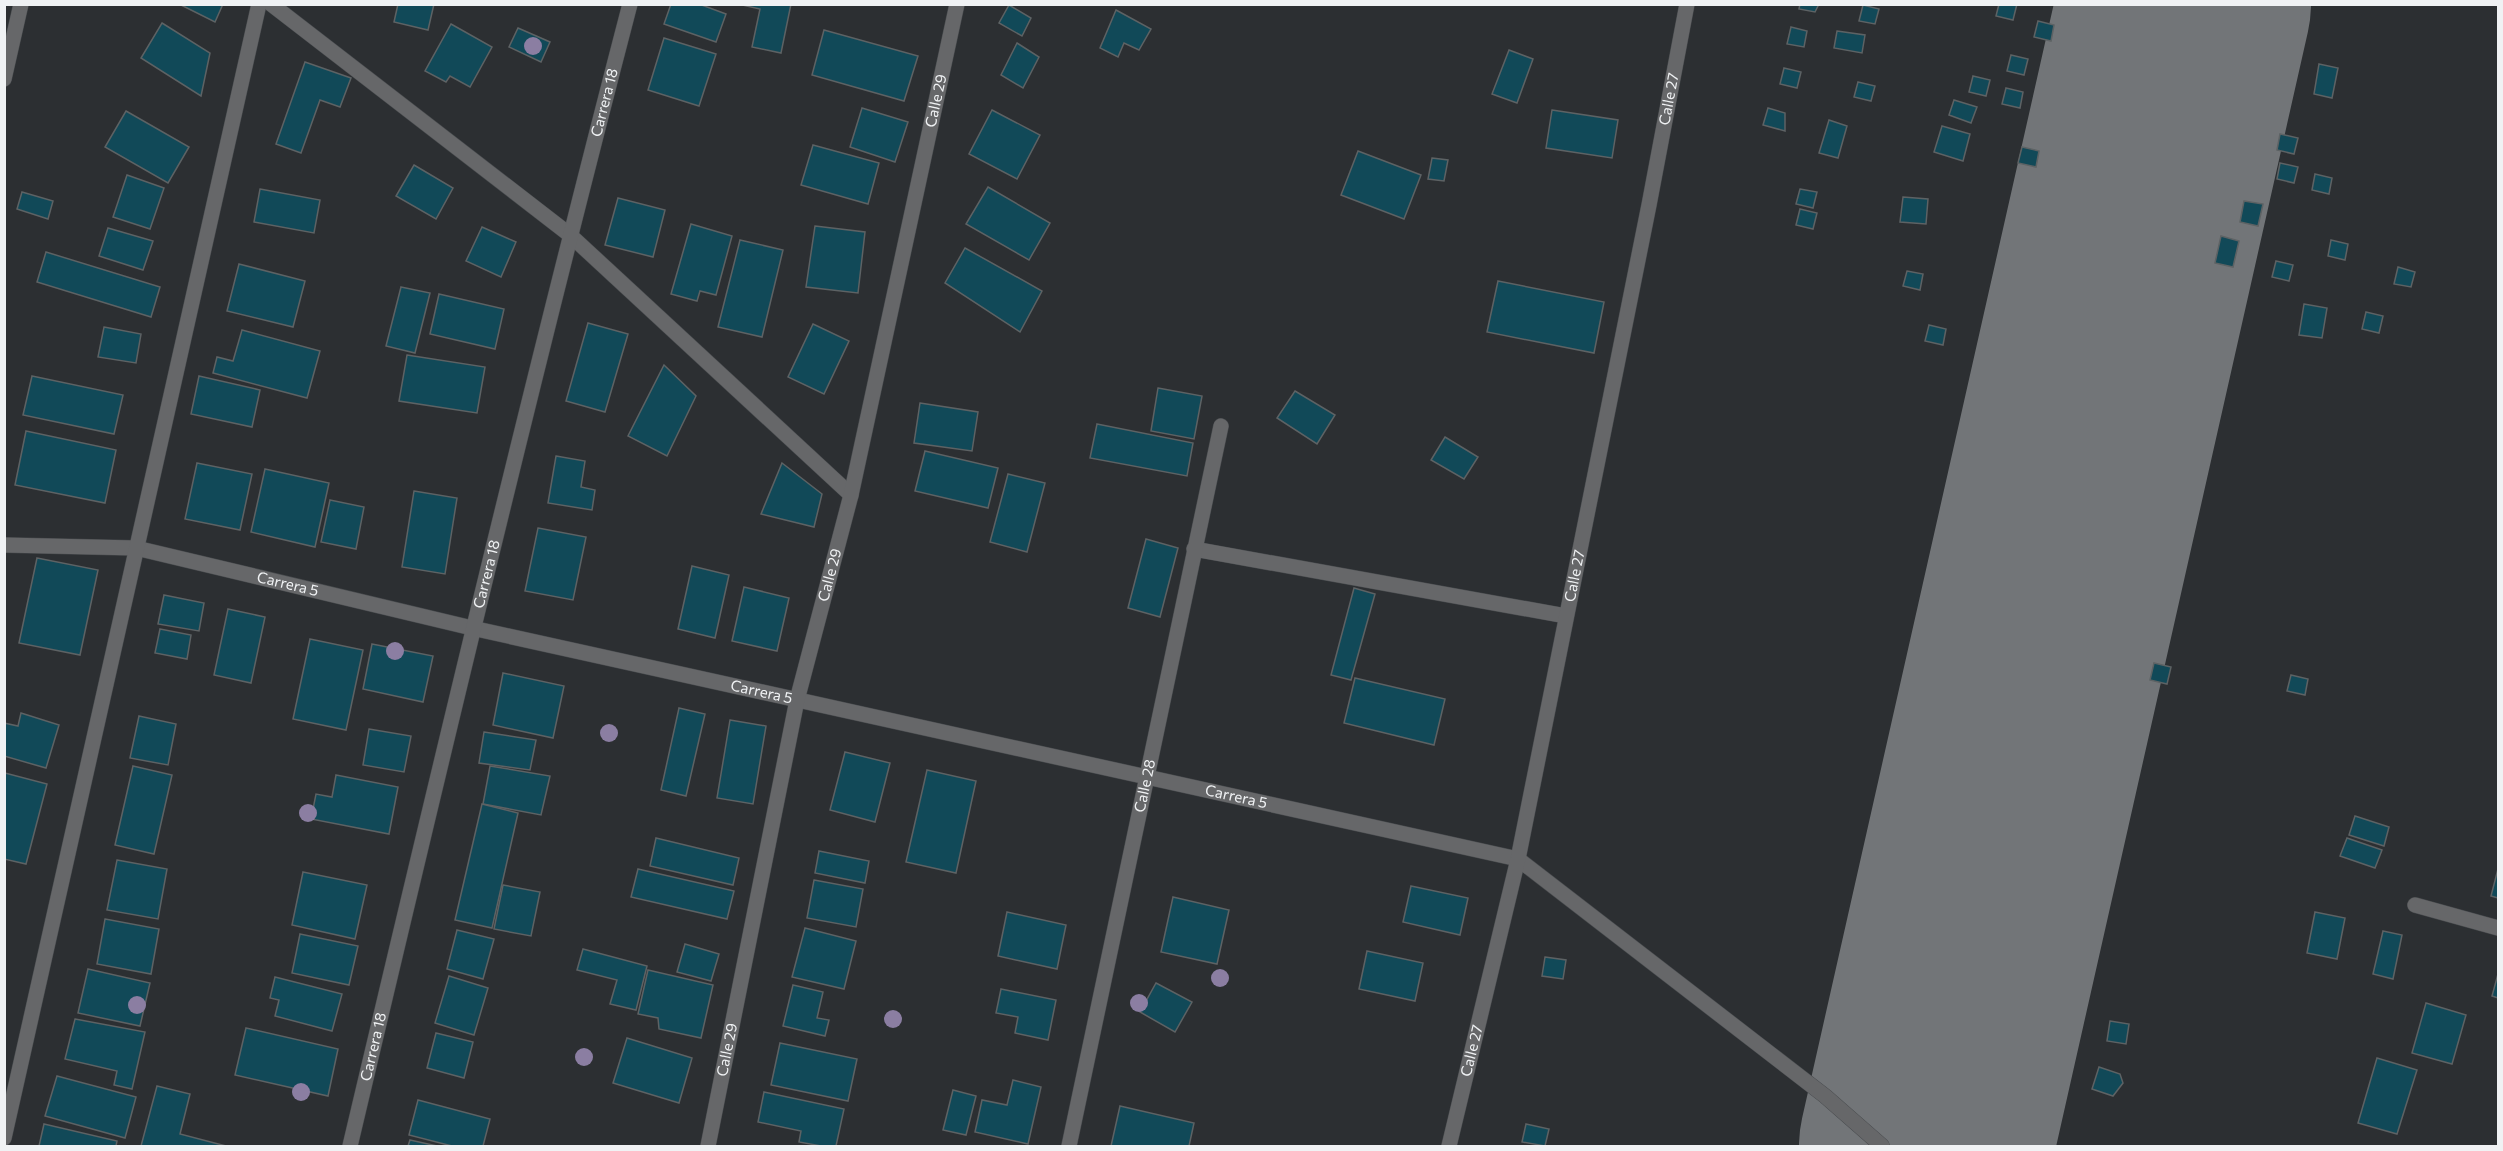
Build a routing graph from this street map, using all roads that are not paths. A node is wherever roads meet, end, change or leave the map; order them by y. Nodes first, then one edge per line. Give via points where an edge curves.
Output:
1 (21, 4) edge
2 (259, 4) edge
3 (271, 4) edge
4 (630, 4) edge
5 (957, 4) edge
6 (1687, 4) edge
7 (4, 79) edge
8 (570, 236) junction
9 (1221, 426) dead end
10 (851, 495) junction
11 (4, 545) edge
12 (136, 548) junction
13 (1194, 549) junction
14 (1566, 616) junction
15 (472, 628) junction
16 (797, 700) junction
17 (1145, 777) junction
18 (1518, 859) junction
19 (2415, 904) dead end
20 (2499, 928) edge
21 (4, 1138) edge
22 (350, 1146) edge
23 (708, 1146) edge
24 (1069, 1146) edge
25 (1449, 1146) edge
26 (1882, 1146) edge

1 - 7 street
2 - 12 street
3 - 8 street
4 - 8 street, Carrera 18
5 - 10 street, Calle 29
6 - 14 street, Calle 27
8 - 10 street
8 - 15 street, Carrera 18
9 - 13 street, Calle 28
10 - 16 street, Calle 29
11 - 12 street, Carrera 5
12 - 15 street, Carrera 5
12 - 21 street
13 - 14 street
13 - 17 street, Calle 28
14 - 18 street, Calle 27
15 - 16 street, Carrera 5
15 - 22 street, Carrera 18
16 - 17 street, Carrera 5
16 - 23 street, Calle 29
17 - 18 street, Carrera 5
17 - 24 street, Calle 28
18 - 25 street, Calle 27
18 - 26 street via 1825,1096
19 - 20 street

